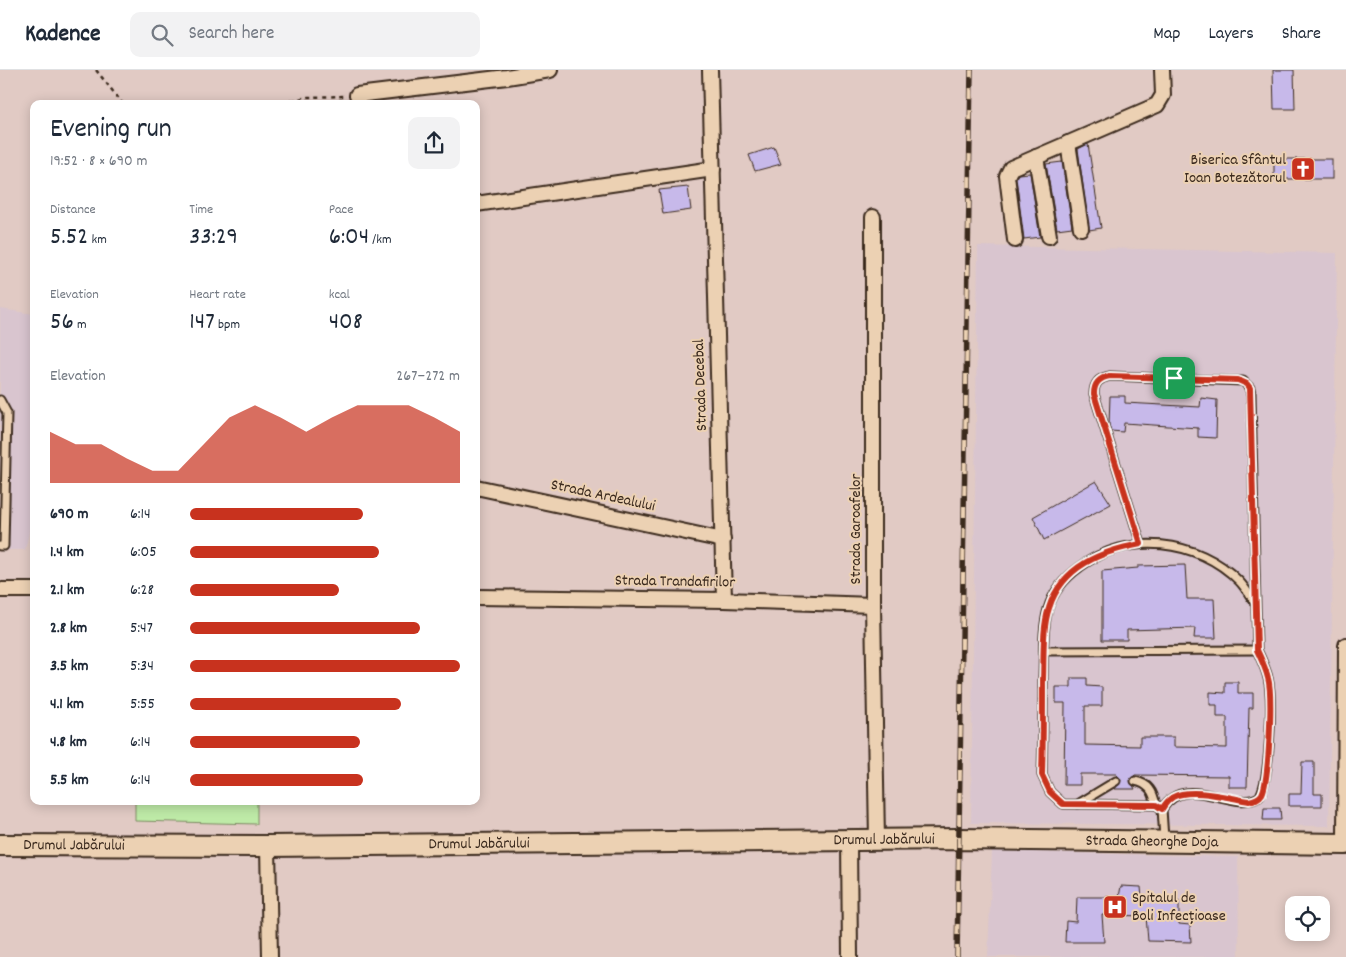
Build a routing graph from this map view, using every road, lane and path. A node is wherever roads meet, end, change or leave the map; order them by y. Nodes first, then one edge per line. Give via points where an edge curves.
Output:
1 (96, 70) edge
2 (550, 70) edge
3 (710, 70) edge
4 (1162, 70) edge
5 (357, 95) joint
6 (120, 100) edge
7 (294, 100) edge
8 (1068, 143) junction
9 (1036, 157) junction
10 (713, 169) junction
11 (480, 203) edge
12 (873, 218) dead end
13 (1081, 228) dead end
14 (1049, 236) dead end
15 (1015, 240) dead end
16 (0, 400) edge
17 (480, 488) edge
18 (723, 540) junction
19 (1141, 544) junction
20 (0, 546) edge
21 (0, 590) edge
22 (30, 590) edge
23 (480, 597) edge
24 (724, 600) junction
25 (1255, 603) junction
26 (873, 605) junction
27 (1346, 645) edge
28 (1044, 650) junction
29 (1257, 650) junction
30 (1116, 781) dead end
31 (1135, 781) dead end
32 (1078, 804) junction
33 (1159, 807) junction
34 (958, 839) joint
35 (848, 840) junction
36 (877, 840) junction
37 (1164, 842) junction
38 (1345, 844) edge
39 (0, 845) edge
40 (268, 846) junction
41 (270, 957) edge
42 (850, 957) edge

1 - 6 path
2 - 5 street
3 - 10 street, Strada Decebal
4 - 8 street via 1163,95 1157,105
5 - 7 path
8 - 9 street
8 - 13 street
9 - 14 street
9 - 15 street via 1010,168 1007,176
10 - 11 street
10 - 18 street, Strada Decebal
12 - 26 street, Strada Garoafelor
16 - 20 lane via 7,413 4,546
17 - 18 street, Strada Ardealului
18 - 24 street, Strada Decebal
19 - 25 lane via 1171,545 1189,550 1224,568 1240,582
19 - 25 lane via 1094,394 1097,381 1110,376 1243,381 1251,393
19 - 28 lane via 1101,553 1072,572 1048,608
21 - 22 street
23 - 24 street, Strada Trandafirilor
24 - 26 street, Strada Trandafirilor
25 - 29 lane
26 - 36 street, Strada Garoafelor
27 - 38 street
28 - 29 lane
28 - 32 lane via 1042,775 1050,792 1063,804
29 - 33 lane via 1269,679 1270,704 1262,793 1249,801 1182,794
30 - 32 lane
31 - 33 lane via 1146,784 1154,793
32 - 33 lane
33 - 37 lane
34 - 36 main road, Drumul Jabărului
34 - 37 main road, Strada Gheorghe Doja
35 - 36 main road, Drumul Jabărului
35 - 40 main road, Drumul Jabărului
35 - 42 street
37 - 38 main road, Strada Gheorghe Doja
39 - 40 main road, Drumul Jabărului
40 - 41 street

